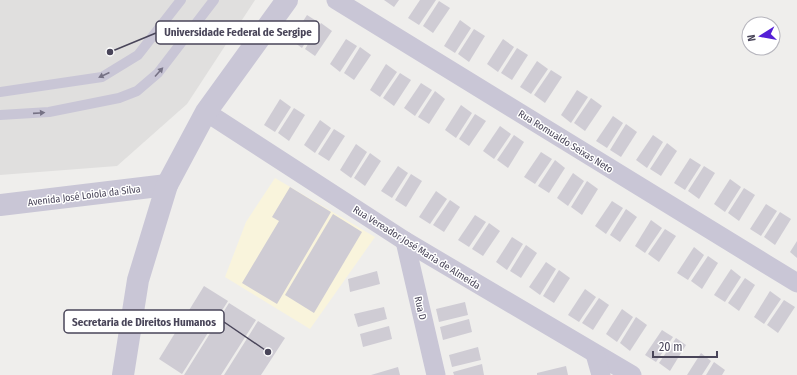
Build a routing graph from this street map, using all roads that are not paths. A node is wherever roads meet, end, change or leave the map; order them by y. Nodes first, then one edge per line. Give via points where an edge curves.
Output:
1 (181, 0) edge
2 (214, 0) edge
3 (288, 0) edge
4 (336, 0) edge
5 (0, 92) edge
6 (206, 112) junction
7 (0, 116) edge
8 (167, 185) junction
9 (0, 205) edge
10 (405, 241) junction
11 (797, 283) edge
12 (595, 354) junction
13 (123, 375) edge
14 (436, 375) edge
15 (601, 375) edge
16 (632, 375) edge

1 -> 5 lane via 138,55 102,77
7 -> 2 lane via 49,112 119,98 137,91 158,73
3 - 6 street
4 - 11 street, Rua Romualdo Seixas Neto
6 - 8 street
6 - 10 street, Rua Vereador José Maria de Almeida
8 - 9 street, Avenida José Loiola da Silva
8 - 13 street via 138,280
10 - 12 street, Rua Vereador José Maria de Almeida
10 - 14 street, Rua D
12 - 15 street
12 - 16 street, Rua Vereador José Maria de Almeida

